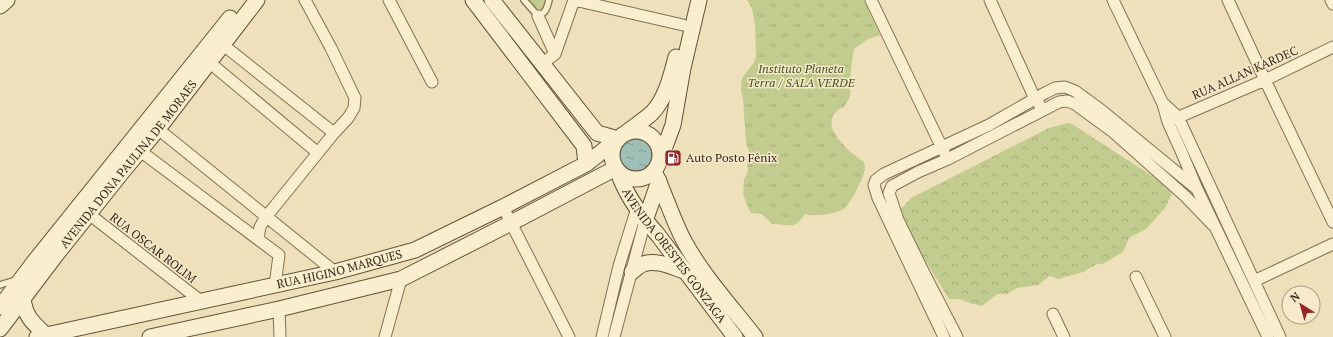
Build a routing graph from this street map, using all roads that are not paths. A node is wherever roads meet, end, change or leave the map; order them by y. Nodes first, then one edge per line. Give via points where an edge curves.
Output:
1 (244, 0) edge
2 (257, 0) edge
3 (306, 0) edge
4 (389, 0) edge
5 (473, 0) edge
6 (492, 0) edge
7 (524, 0) edge
8 (549, 0) edge
9 (574, 0) edge
10 (690, 0) edge
11 (699, 0) edge
12 (871, 0) edge
13 (990, 0) edge
14 (1113, 0) edge
15 (1228, 0) edge
16 (1331, 0) edge
17 (1333, 4) edge
18 (538, 16) junction
19 (683, 26) junction
20 (222, 44) junction
21 (1333, 47) edge
22 (555, 54) junction
23 (209, 62) junction
24 (543, 63) junction
25 (1265, 80) junction
26 (432, 82) dead end
27 (1034, 99) junction
28 (1044, 109) junction
29 (1173, 119) junction
30 (158, 129) junction
31 (334, 133) junction
32 (622, 135) junction
33 (942, 147) junction
34 (139, 150) junction
35 (318, 153) junction
36 (948, 160) junction
37 (586, 164) junction
38 (617, 170) junction
39 (657, 170) junction
40 (1197, 190) junction
41 (503, 207) junction
42 (637, 208) junction
43 (89, 214) junction
44 (266, 217) junction
45 (645, 221) junction
46 (1333, 222) edge
47 (511, 223) junction
48 (1213, 225) junction
49 (258, 239) junction
50 (1333, 244) edge
51 (396, 256) junction
52 (684, 271) junction
53 (335, 272) junction
54 (632, 272) junction
55 (1136, 277) dead end
56 (22, 278) junction
57 (401, 279) junction
58 (1254, 281) junction
59 (0, 285) edge
60 (275, 286) junction
61 (23, 298) junction
62 (202, 302) junction
63 (0, 307) edge
64 (279, 309) junction
65 (1053, 314) dead end
66 (0, 329) edge
67 (41, 336) edge
68 (150, 337) edge
69 (280, 337) edge
70 (385, 337) edge
71 (568, 337) edge
72 (602, 337) edge
73 (614, 337) edge
74 (735, 337) edge
75 (755, 337) edge
76 (944, 337) edge
77 (957, 337) edge
78 (1064, 337) edge
79 (1165, 337) edge
80 (1268, 337) edge
81 (1280, 337) edge

1 - 56 main road, AVENIDA DONA PAULINA DE MORAES
2 - 20 main road, AVENIDA DONA PAULINA DE MORAES
3 - 31 street via 355,98 354,108
4 - 26 street
5 - 37 main road via 584,146
6 - 24 main road
7 - 18 lane
8 - 18 lane via 543,14
9 - 19 street
9 - 22 street
10 - 19 main road, RUA HIGINO MARQUES
11 - 39 main road via 673,125
12 - 33 street
13 - 27 street
14 - 29 street via 1163,104
15 - 25 street
16 - 17 street
18 - 22 street
19 - 32 main road, RUA HIGINO MARQUES via 673,70 663,97 653,112
20 - 23 main road, AVENIDA DONA PAULINA DE MORAES
20 - 31 street
21 - 25 street, RUA ALLAN KARDEC
22 - 24 street
23 - 30 main road, AVENIDA DONA PAULINA DE MORAES
23 - 35 street
24 - 32 main road via 597,133
25 - 29 street, RUA ALLAN KARDEC
25 - 46 street
27 - 28 street
27 - 33 street via 989,125
27 - 40 street via 1055,88 1065,87 1075,91
28 - 36 street
28 - 48 street via 1059,102 1075,104 1140,155
29 - 40 street via 1182,153
29 - 58 street
30 - 34 main road, AVENIDA DONA PAULINA DE MORAES
30 - 44 street
31 - 35 street
32 - 37 main road, RUA HIGINO MARQUES
32 - 38 main road via 612,150
32 - 39 main road via 642,131 654,139 660,152
33 - 36 street
33 - 76 street via 884,174 874,185 882,209
34 - 43 main road, AVENIDA DONA PAULINA DE MORAES
34 - 49 street
35 - 44 street
36 - 77 street via 902,180 892,186 889,193 898,220
37 - 41 main road, RUA HIGINO MARQUES
38 - 39 main road via 633,179 645,177
38 - 42 main road, AVENIDA ORESTES GONZAGA
38 - 47 main road, RUA HIGINO MARQUES
39 - 45 main road
39 - 75 main road, AVENIDA ORESTES GONZAGA via 673,219 685,242 703,270
40 - 48 street
41 - 47 street
41 - 51 main road, RUA HIGINO MARQUES via 415,250
42 - 45 main road, AVENIDA ORESTES GONZAGA
42 - 72 street via 619,266
43 - 61 main road, AVENIDA DONA PAULINA DE MORAES
43 - 62 street, RUA OSCAR ROLIM
44 - 49 street via 260,227
44 - 53 street
45 - 52 main road, AVENIDA ORESTES GONZAGA
45 - 54 street
47 - 57 main road, RUA HIGINO MARQUES
47 - 71 street
48 - 80 street
49 - 60 street via 279,255
50 - 58 street
51 - 53 main road, RUA HIGINO MARQUES
51 - 57 main road via 405,259 408,269
52 - 54 main road via 654,263 643,264
52 - 74 main road, AVENIDA ORESTES GONZAGA
53 - 60 main road, RUA HIGINO MARQUES
54 - 73 street
55 - 79 street
56 - 59 lane
56 - 63 main road, AVENIDA DONA PAULINA DE MORAES
57 - 64 main road, RUA HIGINO MARQUES
57 - 70 street
58 - 81 street
60 - 62 main road, RUA HIGINO MARQUES
61 - 66 main road, AVENIDA DONA PAULINA DE MORAES
61 - 67 main road via 27,316
62 - 67 main road, RUA HIGINO MARQUES
64 - 68 main road, RUA HIGINO MARQUES
64 - 69 street
65 - 78 street

